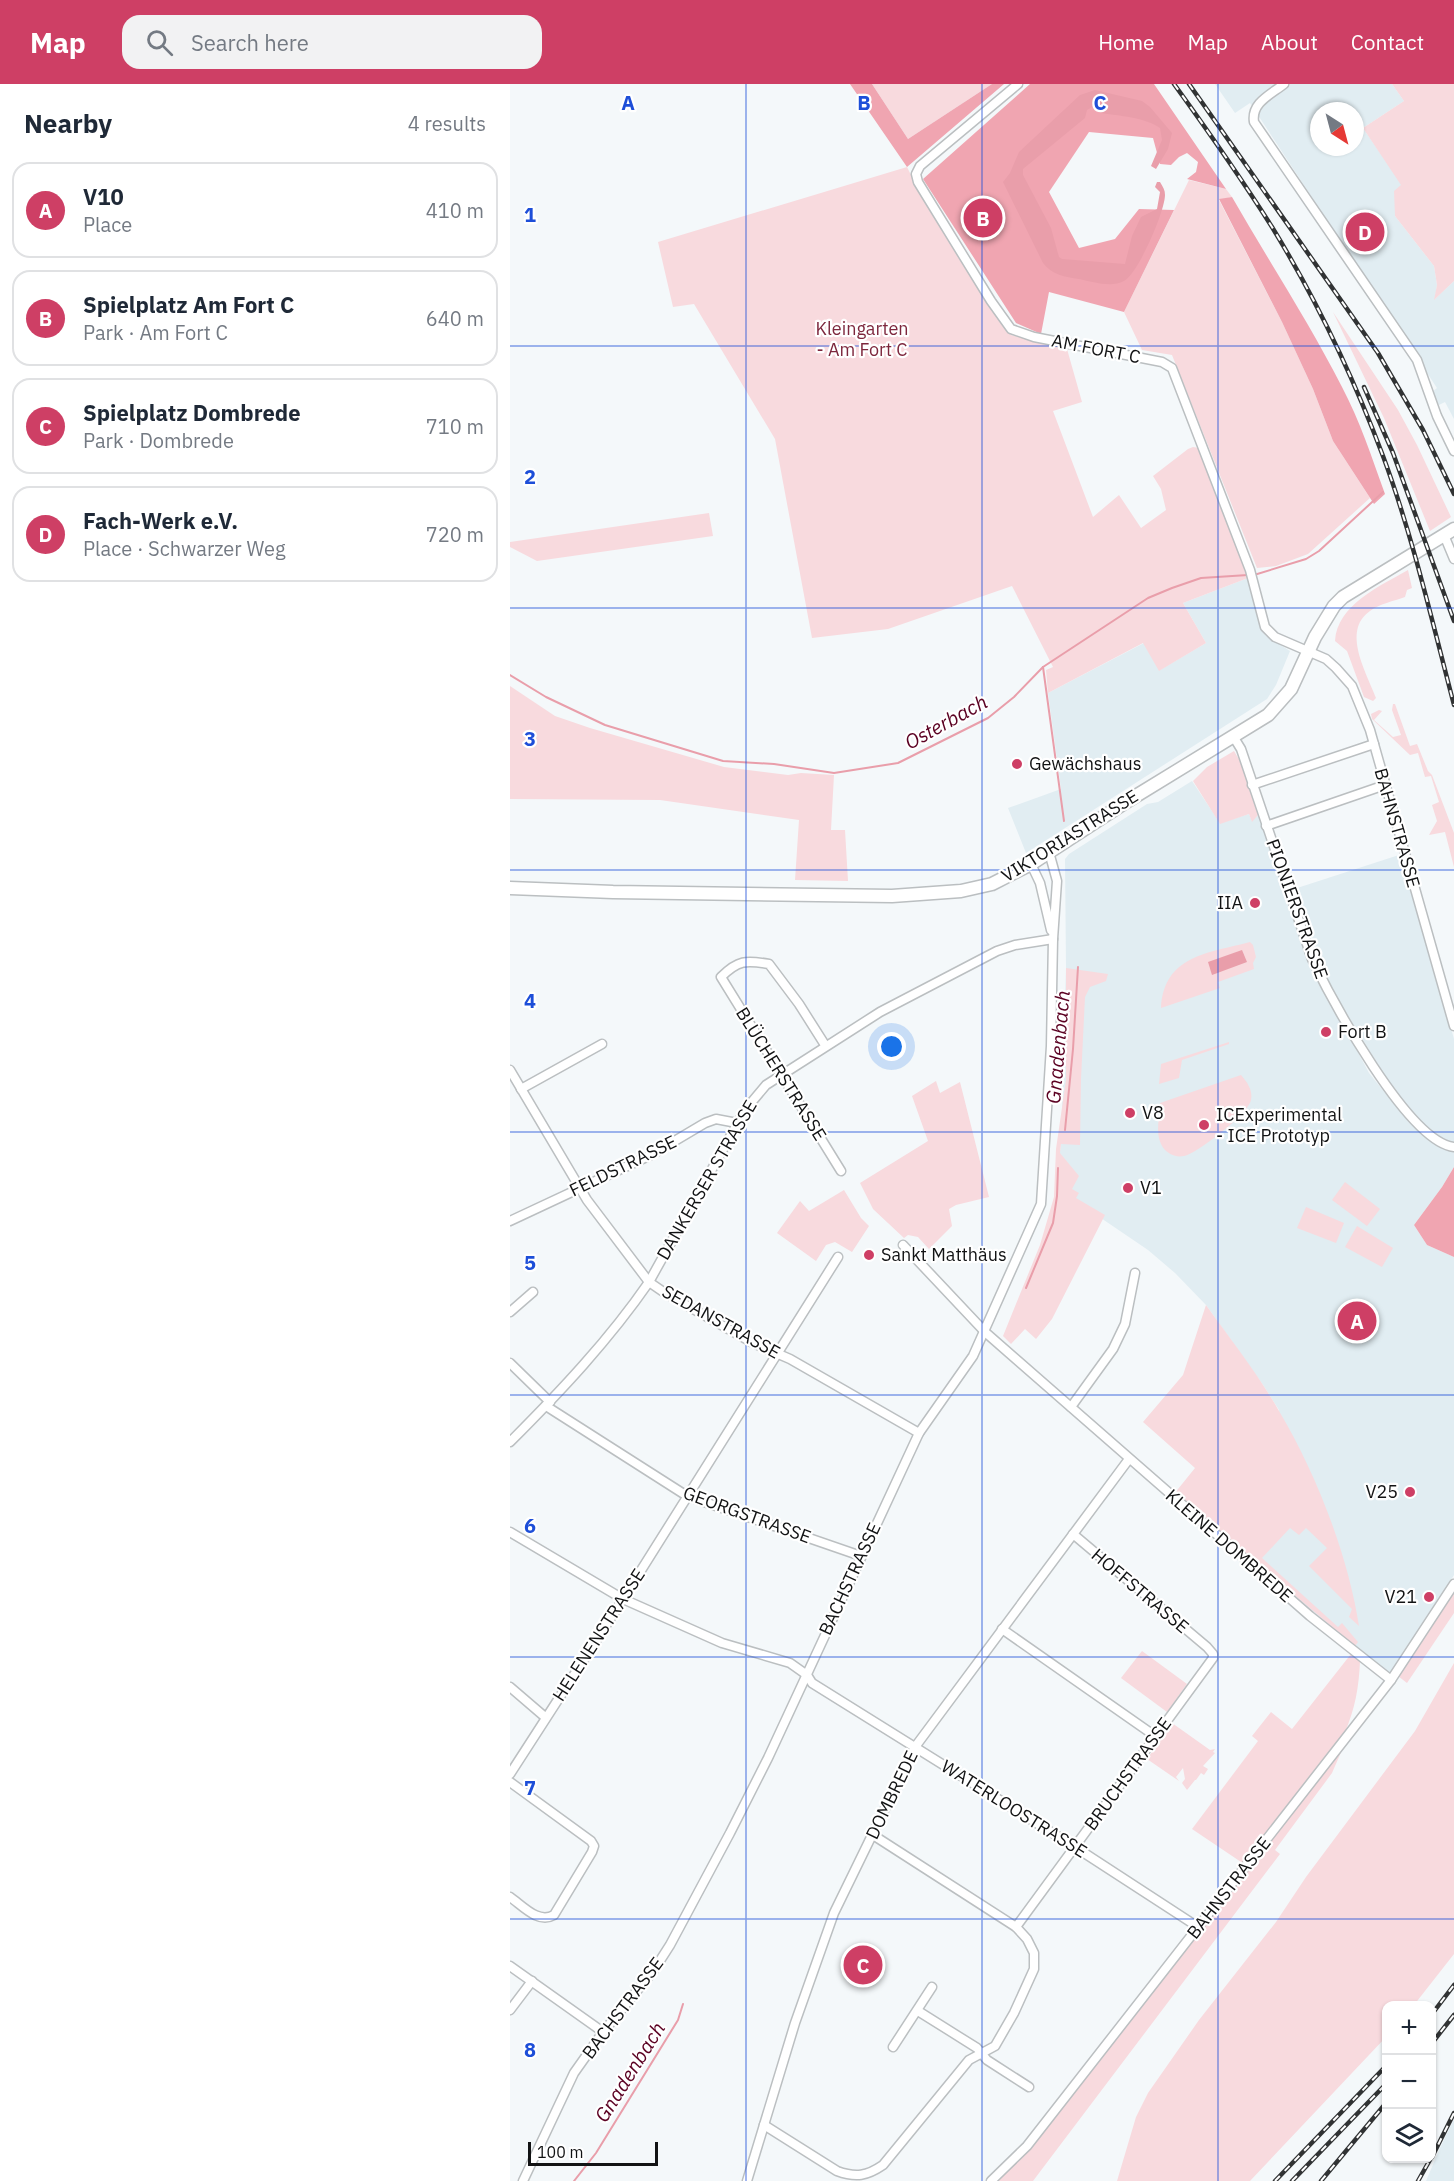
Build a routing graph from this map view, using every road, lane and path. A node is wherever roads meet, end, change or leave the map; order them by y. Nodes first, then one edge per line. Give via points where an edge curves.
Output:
1 (1018, 84) edge
2 (1284, 84) edge
3 (1454, 452) edge
4 (1449, 532) edge
5 (1454, 559) edge
6 (1309, 652) junction
7 (1233, 736) junction
8 (1374, 744) junction
9 (1252, 785) junction
10 (1385, 785) junction
11 (1266, 826) junction
12 (1050, 852) junction
13 (1031, 864) junction
14 (510, 888) edge
15 (1053, 939) junction
16 (1454, 1026) edge
17 (602, 1044) dead end
18 (825, 1045) junction
19 (510, 1070) edge
20 (781, 1074) junction
21 (521, 1089) junction
22 (737, 1124) junction
23 (1454, 1147) edge
24 (841, 1171) dead end
25 (580, 1188) junction
26 (510, 1221) edge
27 (903, 1245) dead end
28 (838, 1257) dead end
29 (1135, 1274) dead end
30 (649, 1281) junction
31 (533, 1292) dead end
32 (510, 1312) edge
33 (985, 1332) junction
34 (778, 1353) junction
35 (510, 1363) edge
36 (548, 1404) junction
37 (1071, 1407) junction
38 (919, 1433) junction
39 (510, 1442) edge
40 (1129, 1459) junction
41 (687, 1496) junction
42 (510, 1532) edge
43 (1073, 1534) junction
44 (861, 1556) junction
45 (1454, 1584) edge
46 (623, 1599) junction
47 (1002, 1629) junction
48 (1208, 1647) joint
49 (807, 1675) junction
50 (1391, 1680) junction
51 (510, 1687) edge
52 (545, 1717) junction
53 (1155, 1736) junction
54 (915, 1747) junction
55 (510, 1774) edge
56 (510, 1782) edge
57 (873, 1835) junction
58 (1075, 1847) junction
59 (510, 1897) edge
60 (1016, 1927) junction
61 (1198, 1927) junction
62 (510, 1966) edge
63 (532, 1981) junction
64 (933, 1987) dead end
65 (510, 2010) edge
66 (918, 2011) junction
67 (603, 2032) junction
68 (893, 2047) dead end
69 (981, 2053) junction
70 (1029, 2087) dead end
71 (764, 2125) junction
72 (523, 2181) edge
73 (747, 2181) edge
74 (991, 2181) edge

1 - 6 street, AM FORT C via 920,166 918,182 1011,329 1162,362 1172,368 1251,574 1267,631
2 - 3 street via 1257,104 1252,113 1254,122 1417,360
4 - 5 street
4 - 6 main road, VIKTORIASTRASSE via 1343,597 1317,633
6 - 7 main road, VIKTORIASTRASSE via 1278,705
6 - 8 street, BAHNSTRASSE via 1326,659 1346,677
7 - 9 street, PIONIERSTRASSE
7 - 12 main road, VIKTORIASTRASSE
8 - 9 street
8 - 10 street, BAHNSTRASSE
9 - 11 street, PIONIERSTRASSE
10 - 11 street
10 - 16 street, BAHNSTRASSE
11 - 23 street, PIONIERSTRASSE via 1312,958 1338,1008 1403,1107 1429,1135
12 - 13 main road, VIKTORIASTRASSE
12 - 15 street, BACHSTRASSE via 1057,881
13 - 14 main road, VIKTORIASTRASSE via 975,889 892,896
13 - 15 street, BACHSTRASSE via 1040,883
15 - 18 street, DANKERSER STRASSE via 997,951
15 - 33 street, BACHSTRASSE via 1041,1204
17 - 21 street
18 - 20 street, DANKERSER STRASSE
18 - 20 street, BLÜCHERSTRASSE via 769,964 734,964 721,977
19 - 21 street, SEDANSTRASSE
20 - 22 street, DANKERSER STRASSE via 765,1084
20 - 24 street, BLÜCHERSTRASSE
21 - 25 street, SEDANSTRASSE
22 - 25 street, FELDSTRASSE via 716,1119 705,1123 660,1151
22 - 30 street, DANKERSER STRASSE
25 - 26 street, FELDSTRASSE
25 - 30 street, SEDANSTRASSE
27 - 33 street
28 - 34 street, HELENENSTRASSE
29 - 37 street via 1125,1324 1113,1349
30 - 34 street, SEDANSTRASSE via 753,1343
30 - 36 street, DANKERSER STRASSE via 612,1332
31 - 32 street
33 - 37 street, KLEINE DOMBREDE
33 - 38 street, BACHSTRASSE via 973,1356
34 - 38 street, SEDANSTRASSE
34 - 41 street, HELENENSTRASSE
35 - 36 street, GEORGSTRASSE
36 - 39 street, DANKERSER STRASSE
36 - 41 street, GEORGSTRASSE
37 - 40 street, KLEINE DOMBREDE
38 - 44 street, BACHSTRASSE
40 - 43 street, DOMBREDE
40 - 50 street, KLEINE DOMBREDE via 1310,1616
41 - 44 street, GEORGSTRASSE
41 - 46 street, HELENENSTRASSE
42 - 46 street, WATERLOOSTRASSE
43 - 47 street, DOMBREDE
43 - 48 street, HOFFSTRASSE
44 - 49 street, BACHSTRASSE
45 - 50 street, BAHNSTRASSE
46 - 49 street, WATERLOOSTRASSE via 722,1643 790,1663
46 - 52 street, HELENENSTRASSE
47 - 53 street
47 - 54 street, DOMBREDE
48 - 53 street, BRUCHSTRASSE via 1213,1654 1211,1662
49 - 54 street, WATERLOOSTRASSE via 812,1683
49 - 67 street, BACHSTRASSE via 670,1945
50 - 61 street, BAHNSTRASSE
51 - 52 street
52 - 55 street, HELENENSTRASSE
53 - 58 street, BRUCHSTRASSE
54 - 57 street, DOMBREDE
54 - 58 street, WATERLOOSTRASSE
56 - 59 street via 594,1845 554,1915 540,1918
57 - 60 street
57 - 71 street, DOMBREDE via 834,1913
58 - 60 street, BRUCHSTRASSE
58 - 61 street, WATERLOOSTRASSE
60 - 69 street via 1034,1953 1035,1969 994,2046
61 - 74 street, BAHNSTRASSE via 1027,2146
62 - 63 street
63 - 65 street
63 - 67 street
64 - 66 street
66 - 68 street
66 - 69 street
67 - 72 street, BACHSTRASSE via 574,2073
69 - 70 street
69 - 71 street via 969,2060 883,2165 872,2173 861,2176 837,2171
71 - 73 street, DOMBREDE

